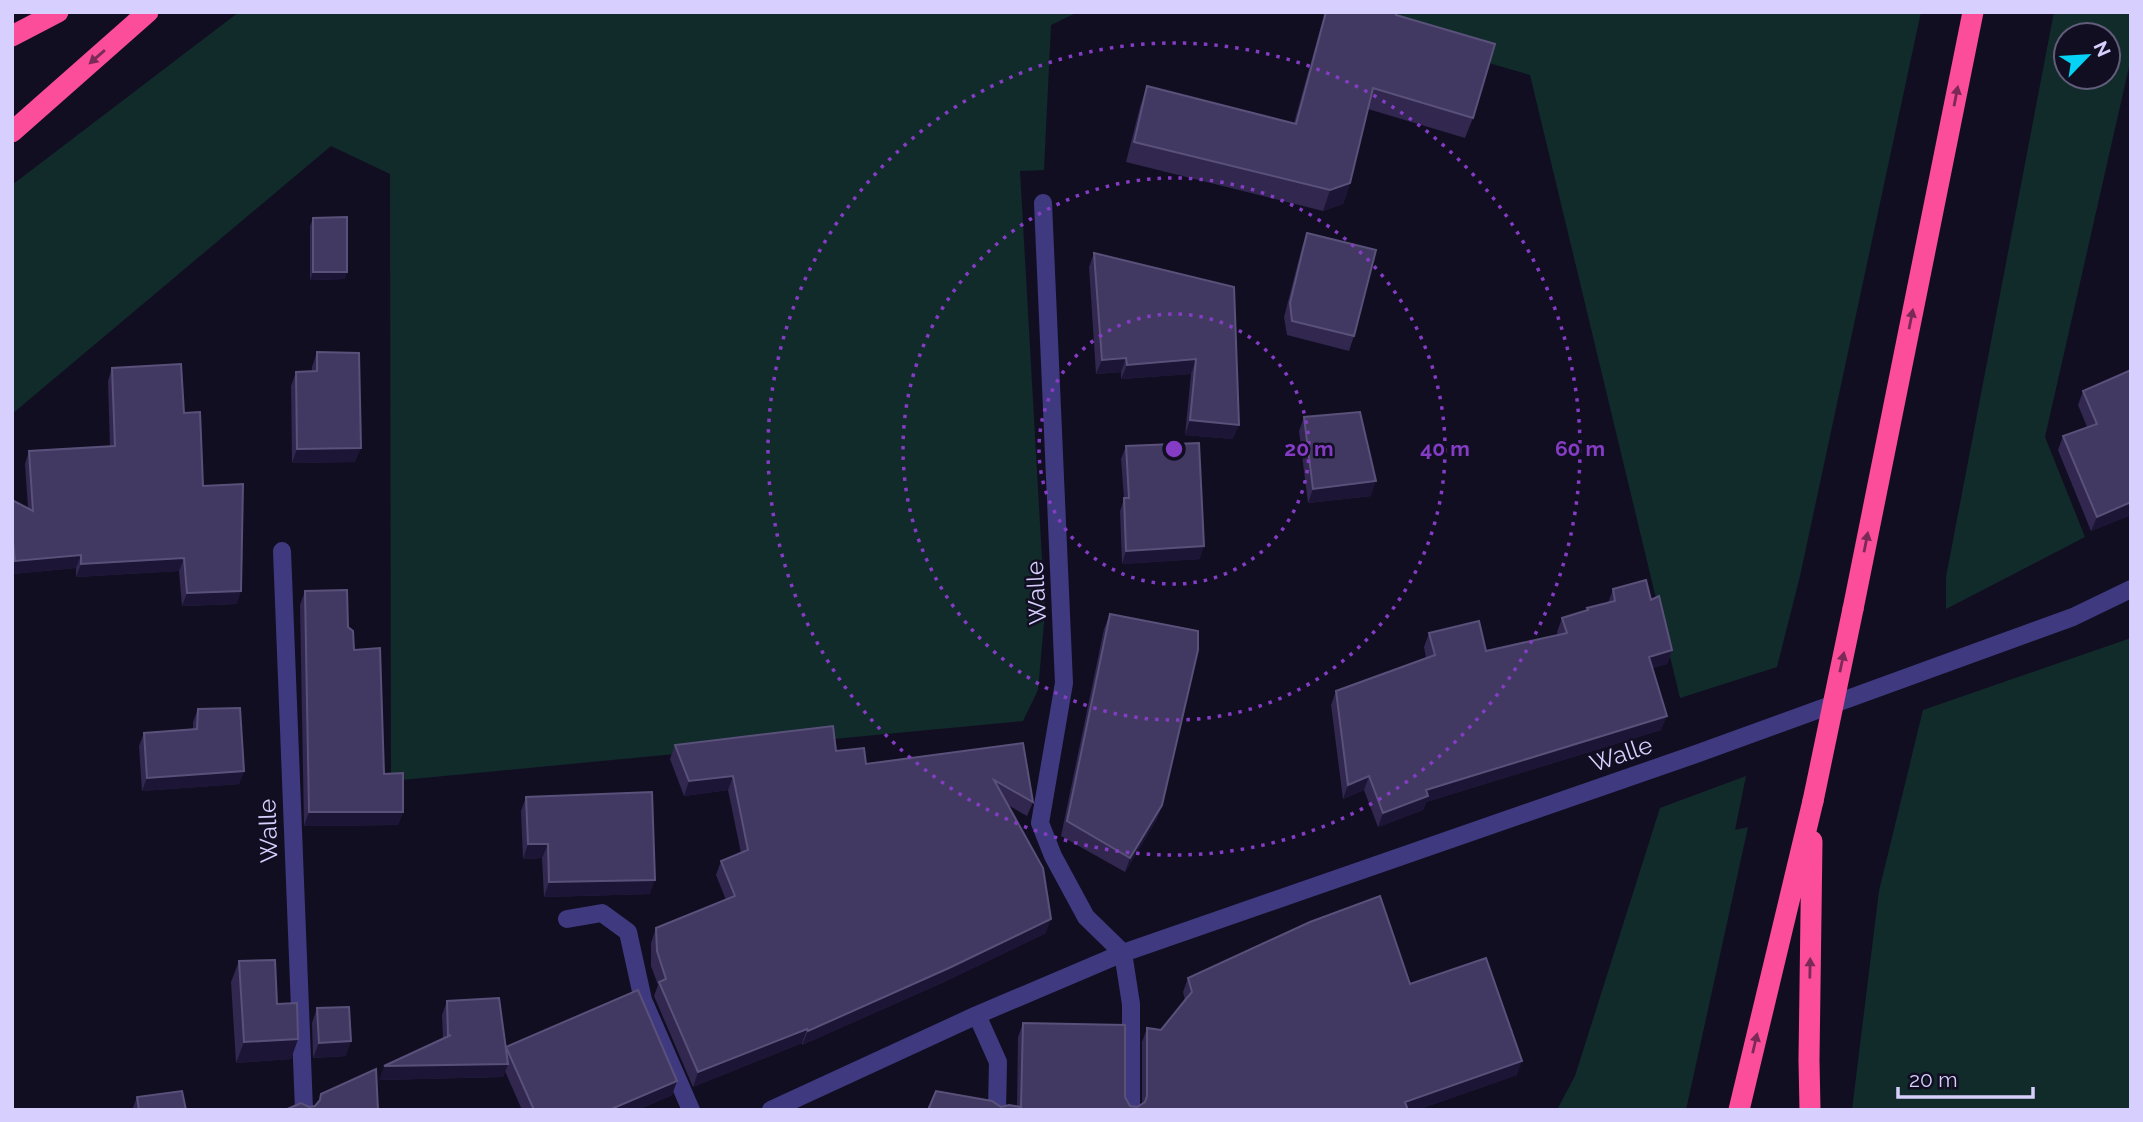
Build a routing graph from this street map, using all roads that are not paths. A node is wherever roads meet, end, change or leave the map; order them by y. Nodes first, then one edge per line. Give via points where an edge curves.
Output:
1 (58, 12) edge
2 (148, 12) edge
3 (1973, 13) edge
4 (12, 36) edge
5 (12, 132) edge
6 (1043, 203) dead end
7 (282, 551) dead end
8 (2131, 589) edge
9 (1813, 801) junction
10 (567, 919) dead end
11 (1123, 953) junction
12 (977, 1015) junction
13 (304, 1110) edge
14 (691, 1110) edge
15 (771, 1110) edge
16 (998, 1110) edge
17 (1131, 1110) edge
18 (1739, 1110) edge
19 (1810, 1110) edge

1 - 4 highway
2 -> 5 highway
9 -> 3 highway, bridge
6 - 11 street, Walle via 1064,683 1040,823 1086,917
7 - 13 street, Walle
8 - 11 street, Walle via 2073,617 1709,749
18 -> 9 highway
19 -> 9 highway
10 - 14 street via 602,913 628,932 642,1000
11 - 12 street, Walle
11 - 17 street via 1131,1004
12 - 15 street, Walle
12 - 16 street via 998,1062

